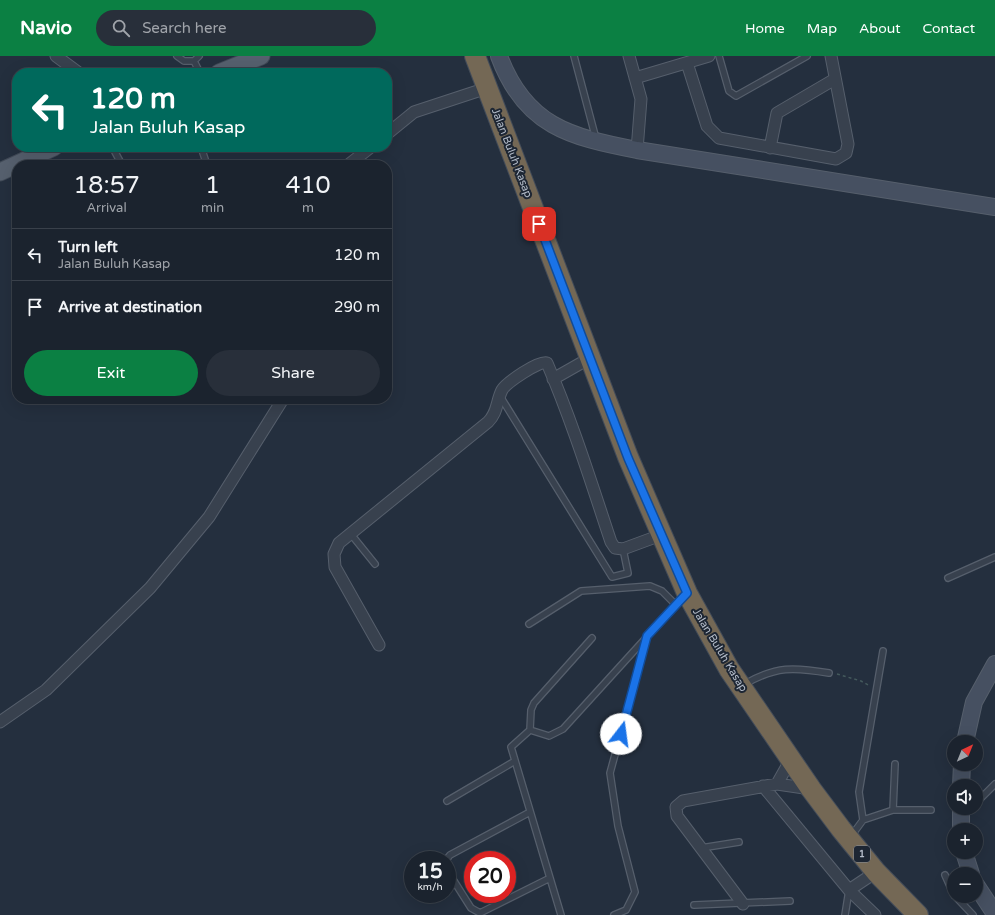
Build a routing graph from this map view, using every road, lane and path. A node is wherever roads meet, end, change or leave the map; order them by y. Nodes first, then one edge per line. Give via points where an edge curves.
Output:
1 (56, 56) edge
2 (177, 56) edge
3 (199, 56) edge
4 (261, 56) edge
5 (475, 56) edge
6 (499, 56) edge
7 (574, 56) edge
8 (629, 56) edge
9 (709, 56) edge
10 (719, 56) edge
11 (807, 56) edge
12 (831, 56) edge
13 (194, 61) junction
14 (687, 63) junction
15 (72, 68) edge
16 (198, 68) edge
17 (231, 68) edge
18 (635, 78) junction
19 (835, 79) junction
20 (487, 88) junction
21 (392, 130) edge
22 (597, 142) junction
23 (770, 148) junction
24 (637, 150) junction
25 (49, 152) edge
26 (115, 152) dead end
27 (364, 152) edge
28 (40, 160) edge
29 (119, 160) edge
30 (354, 160) edge
31 (12, 168) edge
32 (0, 172) edge
33 (995, 207) edge
34 (590, 358) junction
35 (554, 379) junction
36 (500, 396) junction
37 (280, 404) edge
38 (350, 533) junction
39 (662, 535) junction
40 (623, 549) junction
41 (995, 557) edge
42 (375, 564) dead end
43 (948, 578) dead end
44 (681, 599) junction
45 (529, 624) dead end
46 (647, 636) junction
47 (592, 638) dead end
48 (379, 645) dead end
49 (883, 651) dead end
50 (995, 664) edge
51 (829, 672) joint
52 (741, 687) junction
53 (876, 689) junction
54 (0, 722) edge
55 (530, 730) junction
56 (967, 735) edge
57 (791, 759) junction
58 (515, 761) junction
59 (895, 764) dead end
60 (777, 784) junction
61 (995, 784) edge
62 (763, 786) junction
63 (811, 789) junction
64 (983, 796) edge
65 (447, 801) dead end
66 (893, 810) junction
67 (931, 810) dead end
68 (530, 812) junction
69 (863, 820) junction
70 (849, 839) junction
71 (739, 842) dead end
72 (701, 848) junction
73 (456, 852) edge
74 (876, 872) junction
75 (945, 875) dead end
76 (550, 878) junction
77 (947, 879) edge
78 (456, 884) edge
79 (849, 890) junction
80 (983, 896) edge
81 (790, 901) dead end
82 (962, 903) edge
83 (743, 904) junction
84 (694, 905) dead end
85 (995, 914) edge
86 (561, 915) edge
87 (614, 915) edge
88 (845, 915) edge
89 (875, 915) edge
90 (918, 915) edge
91 (973, 915) edge

1 - 15 street
2 - 13 lane via 184,61
3 - 13 lane
4 - 17 main road
5 - 20 highway, Jalan Buluh Kasap / 1
6 - 22 street via 512,86 538,114 568,133
7 - 22 lane
8 - 18 street
9 - 14 street
10 - 11 lane via 728,91 736,96
12 - 19 street
13 - 16 lane
14 - 18 street
14 - 23 street via 710,131 723,140
18 - 24 street via 641,101
19 - 23 street via 777,113
19 - 23 street via 848,144 846,153 836,159 830,159
20 - 21 street via 414,112
20 - 34 highway, Jalan Buluh Kasap / 1
22 - 24 street
24 - 33 street
25 - 28 main road
26 - 29 lane
27 - 30 street
31 - 32 main road
34 - 35 street
34 - 39 highway, Jalan Buluh Kasap / 1 via 628,458
35 - 36 street via 547,363 543,362 508,383
35 - 40 street via 611,542 615,548
36 - 38 street via 496,412 488,422
36 - 40 lane via 612,578 628,573
37 - 54 street via 209,517 150,588 46,690
38 - 42 lane
38 - 48 street via 336,548 335,567
39 - 40 street
39 - 44 highway, Jalan Buluh Kasap / 1
41 - 43 lane
44 - 45 lane via 650,586 581,591
44 - 46 lane
44 - 52 highway, Jalan Buluh Kasap / 1
46 - 55 lane via 559,733 544,736
46 - 87 lane via 610,773 618,826 635,892 626,910
47 - 55 lane via 534,704
49 - 53 lane
50 - 56 street via 974,702
51 - 52 lane via 792,668 772,671
51 - 53 path via 861,681
52 - 57 highway, Jalan Buluh Kasap / 1
53 - 69 lane via 859,792
55 - 58 lane via 511,747
57 - 60 street
57 - 63 highway, Jalan Buluh Kasap / 1
58 - 65 lane
58 - 68 lane
59 - 66 lane
60 - 62 street
60 - 63 street
61 - 64 lane
62 - 72 street via 679,803 676,807 677,816
62 - 79 street
63 - 70 highway, Jalan Buluh Kasap / 1
66 - 67 lane
66 - 69 lane
68 - 73 lane
68 - 76 lane
69 - 70 lane
70 - 74 highway, Jalan Buluh Kasap / 1
71 - 72 lane
72 - 83 street
74 - 79 street
74 - 90 highway, Jalan Buluh Kasap / 1
75 - 77 lane
76 - 78 lane via 480,913 471,908
76 - 86 lane
79 - 88 lane
79 - 89 street
80 - 85 street
81 - 83 lane
82 - 91 lane
83 - 84 lane

